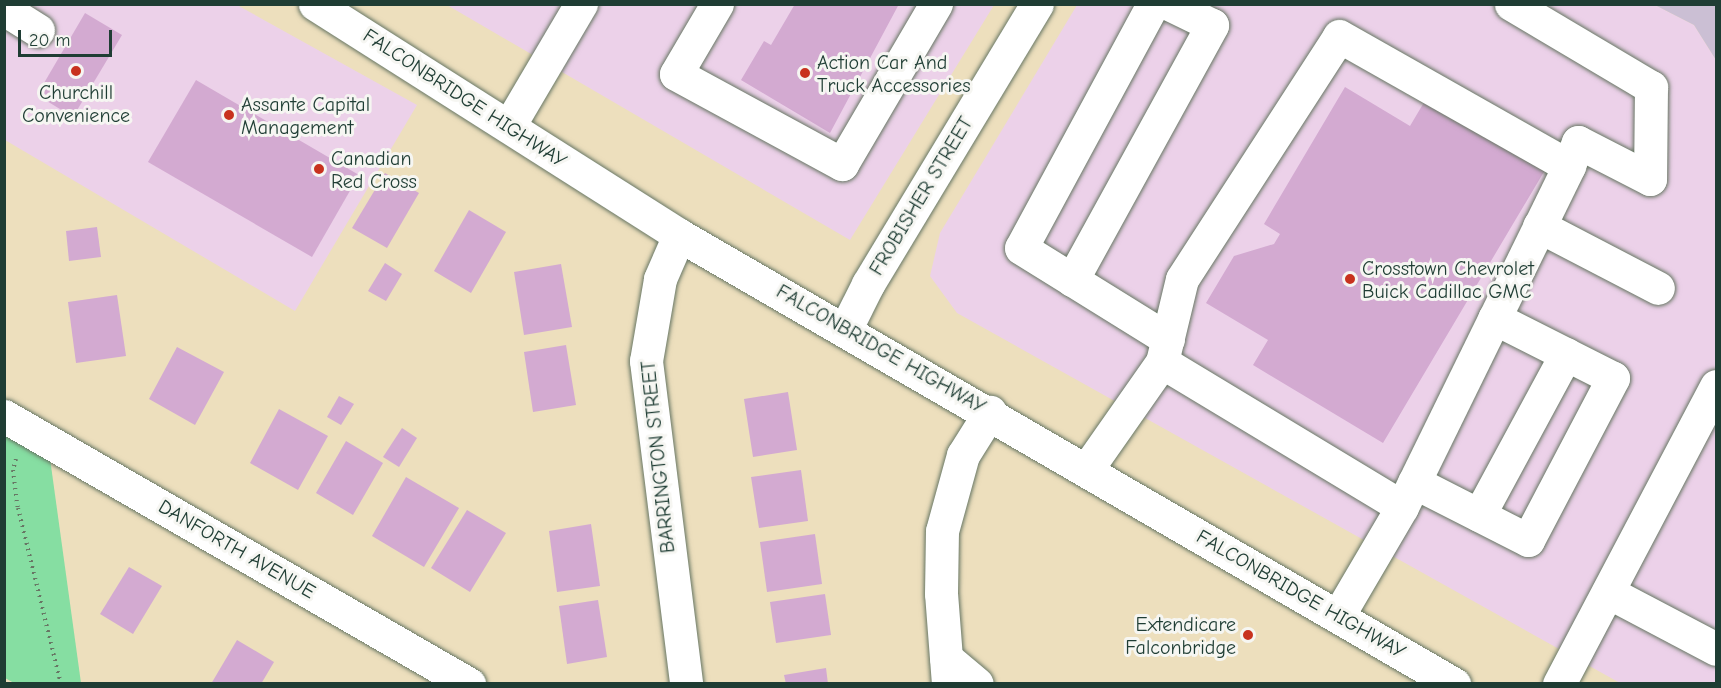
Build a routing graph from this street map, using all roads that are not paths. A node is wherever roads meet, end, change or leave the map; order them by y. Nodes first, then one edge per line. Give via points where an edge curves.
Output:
1 (315, 4) edge
2 (581, 4) edge
3 (717, 4) edge
4 (936, 4) edge
5 (1037, 4) edge
6 (1153, 4) edge
7 (1169, 4) edge
8 (1511, 4) edge
9 (4, 9) edge
10 (38, 30) dead end
11 (509, 126) junction
12 (1569, 166) junction
13 (1539, 226) junction
14 (679, 235) junction
15 (1072, 280) junction
16 (1658, 288) dead end
17 (1494, 318) junction
18 (846, 328) junction
19 (1165, 350) junction
20 (1566, 354) junction
21 (1716, 386) edge
22 (990, 412) junction
23 (15, 421) edge
24 (1087, 469) junction
25 (1408, 494) junction
26 (1479, 515) junction
27 (1608, 592) junction
28 (1338, 616) junction
29 (1716, 649) edge
30 (947, 671) edge
31 (470, 684) edge
32 (686, 684) edge
33 (977, 684) edge
34 (1454, 684) edge
35 (1559, 684) edge

1 - 11 street, FALCONBRIDGE HIGHWAY
2 - 11 street
3 - 4 street via 676,74 842,164
5 - 18 street, FROBISHER STREET via 868,284
6 - 15 street via 1021,248
7 - 15 street via 1212,25
8 - 12 street via 1651,87 1650,180 1578,142
9 - 10 street
11 - 14 street, FALCONBRIDGE HIGHWAY
12 - 13 street
12 - 19 street via 1339,36 1182,279
13 - 16 street
13 - 17 street
14 - 18 street, FALCONBRIDGE HIGHWAY
14 - 32 street, BARRINGTON STREET via 660,279 646,361
15 - 19 street
17 - 20 street
17 - 25 street
18 - 22 street, FALCONBRIDGE HIGHWAY
19 - 24 street
19 - 25 street
20 - 26 street
20 - 26 street via 1613,378 1528,540
21 - 27 street
22 - 24 street, FALCONBRIDGE HIGHWAY
22 - 30 street via 963,455 942,531
23 - 31 street, DANFORTH AVENUE
24 - 28 street, FALCONBRIDGE HIGHWAY
25 - 26 street
25 - 28 street
27 - 29 street
27 - 35 street
28 - 34 street, FALCONBRIDGE HIGHWAY
30 - 33 street

